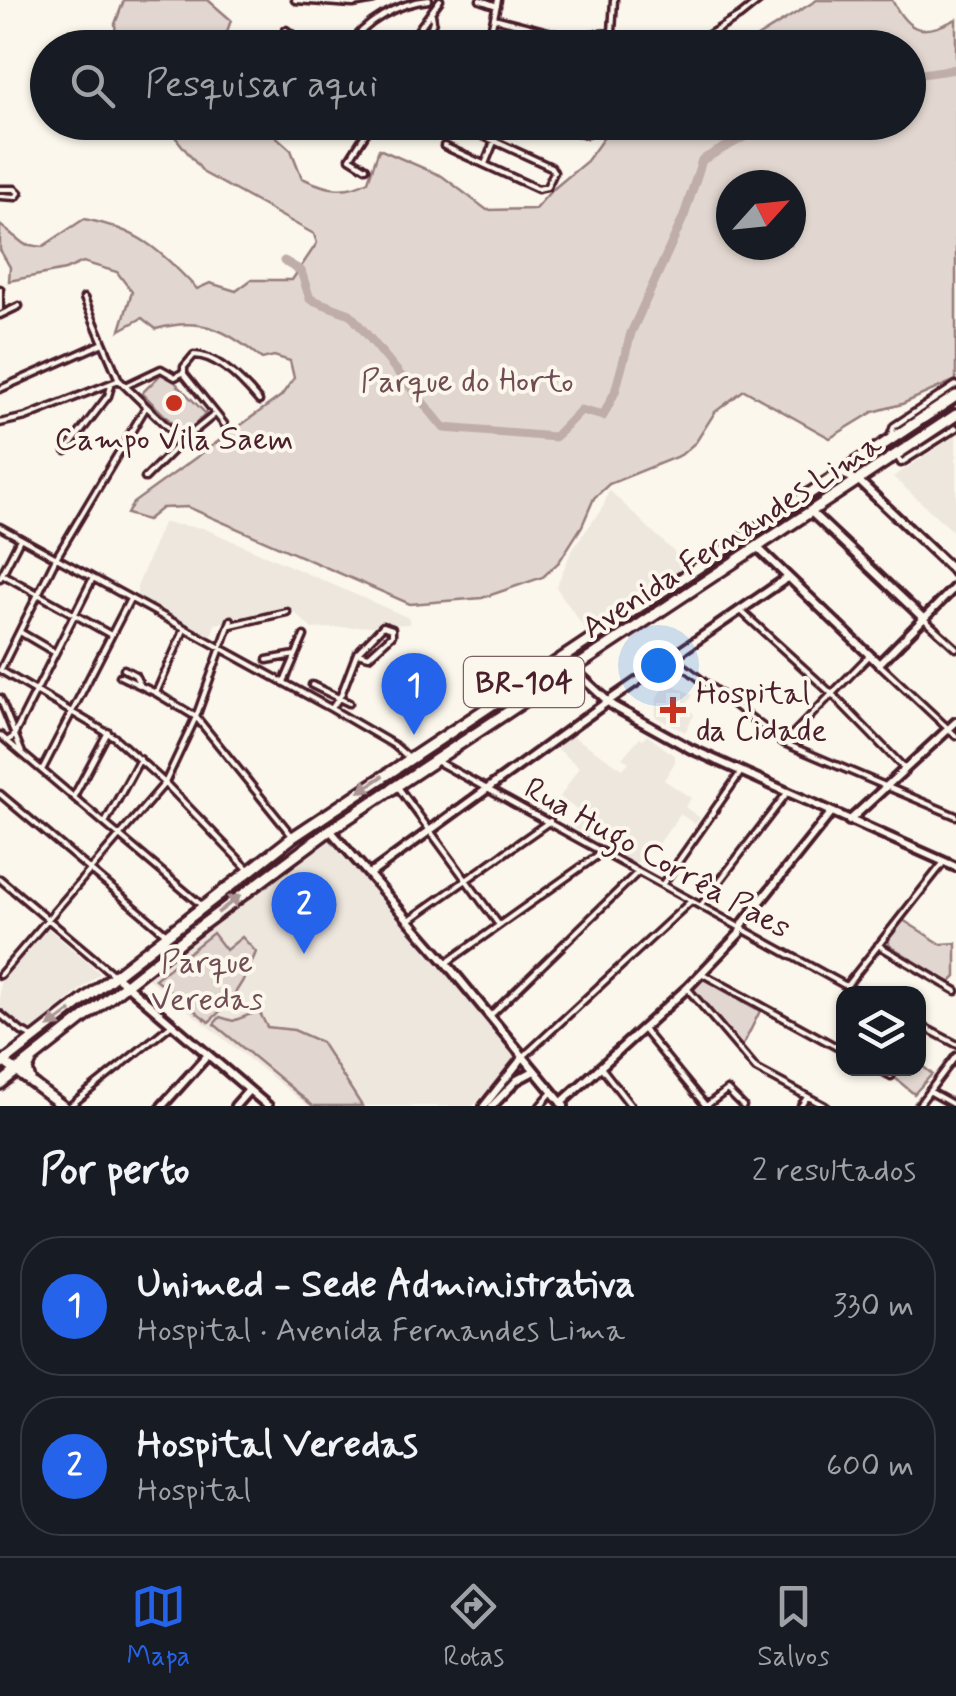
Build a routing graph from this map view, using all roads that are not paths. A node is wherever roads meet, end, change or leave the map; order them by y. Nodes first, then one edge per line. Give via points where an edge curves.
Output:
1 (294, 0) edge
2 (374, 0) edge
3 (428, 0) edge
4 (440, 0) edge
5 (480, 0) edge
6 (614, 0) edge
7 (760, 0) edge
8 (498, 3) edge
9 (432, 14) junction
10 (494, 18) junction
11 (360, 30) edge
12 (420, 30) edge
13 (430, 30) edge
14 (491, 30) edge
15 (536, 30) edge
16 (613, 30) edge
17 (717, 30) edge
18 (362, 140) edge
19 (495, 141) joint
20 (444, 146) dead end
21 (486, 164) junction
22 (366, 168) dead end
23 (0, 289) edge
24 (84, 298) dead end
25 (2, 299) edge
26 (18, 306) dead end
27 (0, 312) edge
28 (101, 344) junction
29 (183, 372) junction
30 (119, 380) junction
31 (956, 385) edge
32 (112, 386) junction
33 (125, 386) junction
34 (0, 389) edge
35 (956, 396) edge
36 (258, 401) dead end
37 (146, 407) junction
38 (214, 415) junction
39 (954, 416) edge
40 (0, 422) edge
41 (224, 424) dead end
42 (952, 431) edge
43 (182, 440) junction
44 (890, 440) junction
45 (66, 451) dead end
46 (898, 460) junction
47 (838, 473) junction
48 (145, 478) dead end
49 (860, 481) junction
50 (811, 512) junction
51 (0, 527) edge
52 (20, 538) junction
53 (758, 547) junction
54 (56, 558) junction
55 (956, 573) edge
56 (1, 576) edge
57 (93, 578) junction
58 (787, 578) junction
59 (956, 586) edge
60 (37, 594) junction
61 (130, 599) junction
62 (742, 610) junction
63 (287, 612) dead end
64 (73, 616) junction
65 (924, 619) junction
66 (184, 630) junction
67 (20, 632) junction
68 (110, 635) junction
69 (304, 636) dead end
70 (956, 648) edge
71 (223, 650) junction
72 (357, 652) junction
73 (55, 653) junction
74 (296, 656) junction
75 (870, 656) junction
76 (672, 658) junction
77 (267, 660) dead end
78 (879, 664) junction
79 (124, 669) dead end
80 (574, 669) junction
81 (0, 670) edge
82 (120, 676) dead end
83 (284, 683) junction
84 (140, 685) junction
85 (312, 685) dead end
86 (36, 690) junction
87 (156, 692) junction
88 (832, 694) junction
89 (0, 698) edge
90 (339, 698) junction
91 (607, 702) junction
92 (349, 703) dead end
93 (332, 709) junction
94 (72, 710) junction
95 (196, 717) junction
96 (956, 722) edge
97 (15, 730) junction
98 (948, 730) junction
99 (108, 732) junction
100 (0, 735) edge
101 (956, 736) edge
102 (8, 741) junction
103 (784, 743) junction
104 (22, 754) junction
105 (409, 758) junction
106 (140, 759) junction
107 (434, 760) junction
108 (904, 768) junction
109 (42, 770) junction
110 (741, 772) junction
111 (165, 783) junction
112 (397, 786) junction
113 (883, 787) junction
114 (490, 790) junction
115 (787, 793) junction
116 (0, 794) edge
117 (74, 796) junction
118 (831, 814) junction
119 (956, 816) edge
120 (849, 820) junction
121 (550, 821) junction
122 (106, 822) junction
123 (330, 830) junction
124 (430, 832) junction
125 (121, 835) junction
126 (293, 837) junction
127 (603, 852) junction
128 (944, 862) junction
129 (956, 867) edge
130 (92, 870) junction
131 (250, 870) junction
132 (639, 872) junction
133 (370, 874) junction
134 (0, 880) edge
135 (465, 882) junction
136 (662, 885) junction
137 (691, 901) junction
138 (700, 906) junction
139 (204, 907) junction
140 (47, 921) junction
141 (408, 921) junction
142 (498, 925) junction
143 (742, 928) junction
144 (168, 935) junction
145 (878, 945) junction
146 (446, 963) junction
147 (701, 973) junction
148 (0, 975) edge
149 (116, 976) junction
150 (846, 986) joint
151 (126, 987) junction
152 (686, 988) junction
153 (956, 991) edge
154 (0, 1014) edge
155 (490, 1016) junction
156 (170, 1025) junction
157 (642, 1028) junction
158 (926, 1028) edge
159 (22, 1032) junction
160 (31, 1041) junction
161 (956, 1044) edge
162 (836, 1047) edge
163 (207, 1056) junction
164 (956, 1056) edge
165 (523, 1058) junction
166 (32, 1059) junction
167 (2, 1063) edge
168 (600, 1066) junction
169 (534, 1070) junction
170 (17, 1071) junction
171 (30, 1080) junction
172 (0, 1084) edge
173 (249, 1090) junction
174 (929, 1091) junction
175 (552, 1092) junction
176 (807, 1098) junction
177 (562, 1104) edge
178 (63, 1105) edge
179 (162, 1106) edge
180 (235, 1106) edge
181 (268, 1106) edge
182 (484, 1106) edge
183 (492, 1106) edge
184 (540, 1106) edge
185 (631, 1106) edge
186 (706, 1106) edge
187 (743, 1106) edge
188 (801, 1106) edge
189 (825, 1106) edge
190 (918, 1106) edge
191 (956, 1106) edge

1 - 2 street
3 - 11 street
4 - 9 street
5 - 8 street
6 - 16 street
7 - 17 street
8 - 10 street
9 - 12 street
9 - 13 street
10 - 14 street
10 - 15 street
18 - 22 street via 350,158
19 - 21 street
19 - 21 street via 554,168 547,187
20 - 21 street
23 - 25 street
24 - 28 street
25 - 27 street
26 - 27 street
28 - 30 street
28 - 34 street
29 - 33 street via 175,377 161,368
29 - 36 street via 202,354
29 - 38 street
30 - 32 street
30 - 33 street
31 - 44 street, Avenida Fernandes Lima via 894,426
32 - 40 street
32 - 45 street
33 - 37 street
35 - 44 highway, Avenida Fernandes Lima / BR-104
37 - 43 street
37 - 54 street
38 - 41 street
38 - 43 street
39 - 42 highway
39 - 46 highway, Avenida Fernandes Lima / BR-104
42 - 46 street, Avenida Fernandes Lima
43 - 48 street
44 - 46 highway
44 - 47 highway, Avenida Fernandes Lima / BR-104
46 - 49 highway, Avenida Fernandes Lima / BR-104
47 - 49 street
47 - 105 highway, Avenida Fernandes Lima / BR-104
49 - 50 highway, Avenida Fernandes Lima / BR-104
49 - 55 street
50 - 53 highway, Avenida Fernandes Lima / BR-104
50 - 65 street
51 - 52 street
52 - 54 street
52 - 56 street
53 - 58 street
53 - 80 highway, Avenida Fernandes Lima / BR-104
54 - 57 street
54 - 60 street
56 - 60 street
57 - 61 street
57 - 64 street
58 - 62 street
58 - 75 street
59 - 65 street
60 - 64 street
60 - 67 street
61 - 66 street
61 - 68 street
62 - 76 street
62 - 88 street
63 - 71 street via 231,622
64 - 68 street
64 - 73 street
65 - 70 street
65 - 78 street
66 - 71 street
66 - 87 street
67 - 73 street
67 - 81 street
68 - 94 street
69 - 74 street
71 - 83 street
71 - 95 street
72 - 72 street via 369,656 392,636 391,627 383,626
72 - 90 street
73 - 86 street
74 - 77 street
74 - 83 street
75 - 78 street
75 - 88 street
76 - 91 street
76 - 103 street
78 - 98 street
79 - 84 street
80 - 91 street
80 - 107 highway, Avenida Fernandes Lima / BR-104
81 - 86 street
82 - 84 street
83 - 93 street
84 - 87 street
85 - 90 street
86 - 94 street
86 - 97 street
87 - 95 street
88 - 103 street
88 - 108 street
89 - 97 street
90 - 92 street
90 - 93 street
91 - 110 street
91 - 114 street
93 - 105 street
94 - 99 street
94 - 109 street
95 - 111 street
95 - 126 street
96 - 98 street
97 - 102 street
97 - 104 street
98 - 101 street
98 - 108 street
99 - 106 street
99 - 117 street
100 - 102 street
102 - 104 street
103 - 113 street
104 - 109 street
105 -> 126 highway, Avenida Fernandes Lima / BR-104
106 - 111 street
106 - 122 street
107 - 112 highway, Avenida Fernandes Lima / BR-104
107 - 114 street, Rua Hugo Corrêa Paes
108 - 113 street
109 - 117 street
110 - 115 street
110 - 136 street
111 - 125 street
111 - 131 street
112 - 123 highway, Avenida Fernandes Lima / BR-104
112 - 124 street
113 - 119 street
113 - 120 street
114 - 121 street, Rua Hugo Corrêa Paes
114 - 124 street
115 - 118 street
115 - 138 street
116 - 130 street
117 - 122 street
118 - 120 street
118 - 143 street
120 - 128 street
121 - 127 street, Rua Hugo Corrêa Paes
121 - 135 street
122 - 125 street
123 - 133 street
151 -> 123 highway, Avenida Fernandes Lima / BR-104
124 - 133 street
124 - 135 street
125 - 130 street
125 - 139 street
126 - 131 highway, Avenida Fernandes Lima / BR-104
127 - 132 street, Rua Hugo Corrêa Paes
127 - 142 street
128 - 129 street
128 - 145 street
130 - 140 street
130 - 144 street
131 - 139 highway, Avenida Fernandes Lima / BR-104
132 - 136 street, Rua Hugo Corrêa Paes
132 - 155 street
133 - 141 street
134 - 140 street
135 - 141 street
135 - 142 street
136 - 137 street, Rua Hugo Corrêa Paes
137 - 138 street, Rua Hugo Corrêa Paes
137 - 165 street
138 - 143 street, Rua Hugo Corrêa Paes
139 - 144 highway, Avenida Fernandes Lima / BR-104
140 - 148 street
140 - 149 street
141 - 146 street
142 - 146 street
143 - 147 street
143 - 150 street, Rua Hugo Corrêa Paes
144 - 149 highway, Avenida Fernandes Lima / BR-104
145 - 150 street
145 - 153 street
146 - 155 street
147 - 152 street
147 - 162 street
149 - 151 street
149 -> 160 highway, Avenida Fernandes Lima / BR-104
151 - 156 street
151 - 166 highway, Avenida Fernandes Lima / BR-104
152 - 157 street
152 - 176 street via 748,1062
154 - 159 street
155 - 165 street
156 - 163 street
156 - 178 street
157 - 168 street
157 - 186 street
158 - 161 street
159 - 160 street
159 - 160 street
160 - 167 highway, Avenida Fernandes Lima / BR-104
163 - 173 street
163 - 179 street
164 - 174 street
165 - 169 street
165 - 182 street
166 - 170 highway, Avenida Fernandes Lima / BR-104
166 - 171 highway
167 - 170 main road
168 - 177 street
168 - 185 street
169 - 175 street
169 - 183 street
170 - 171 main road
170 - 172 highway, Avenida Fernandes Lima / BR-104
171 - 178 main road
173 - 180 street
173 - 181 street
174 - 190 street
174 - 191 street
175 - 177 street
175 - 184 street
176 - 188 street
176 - 189 street
186 - 187 street via 728,1090

